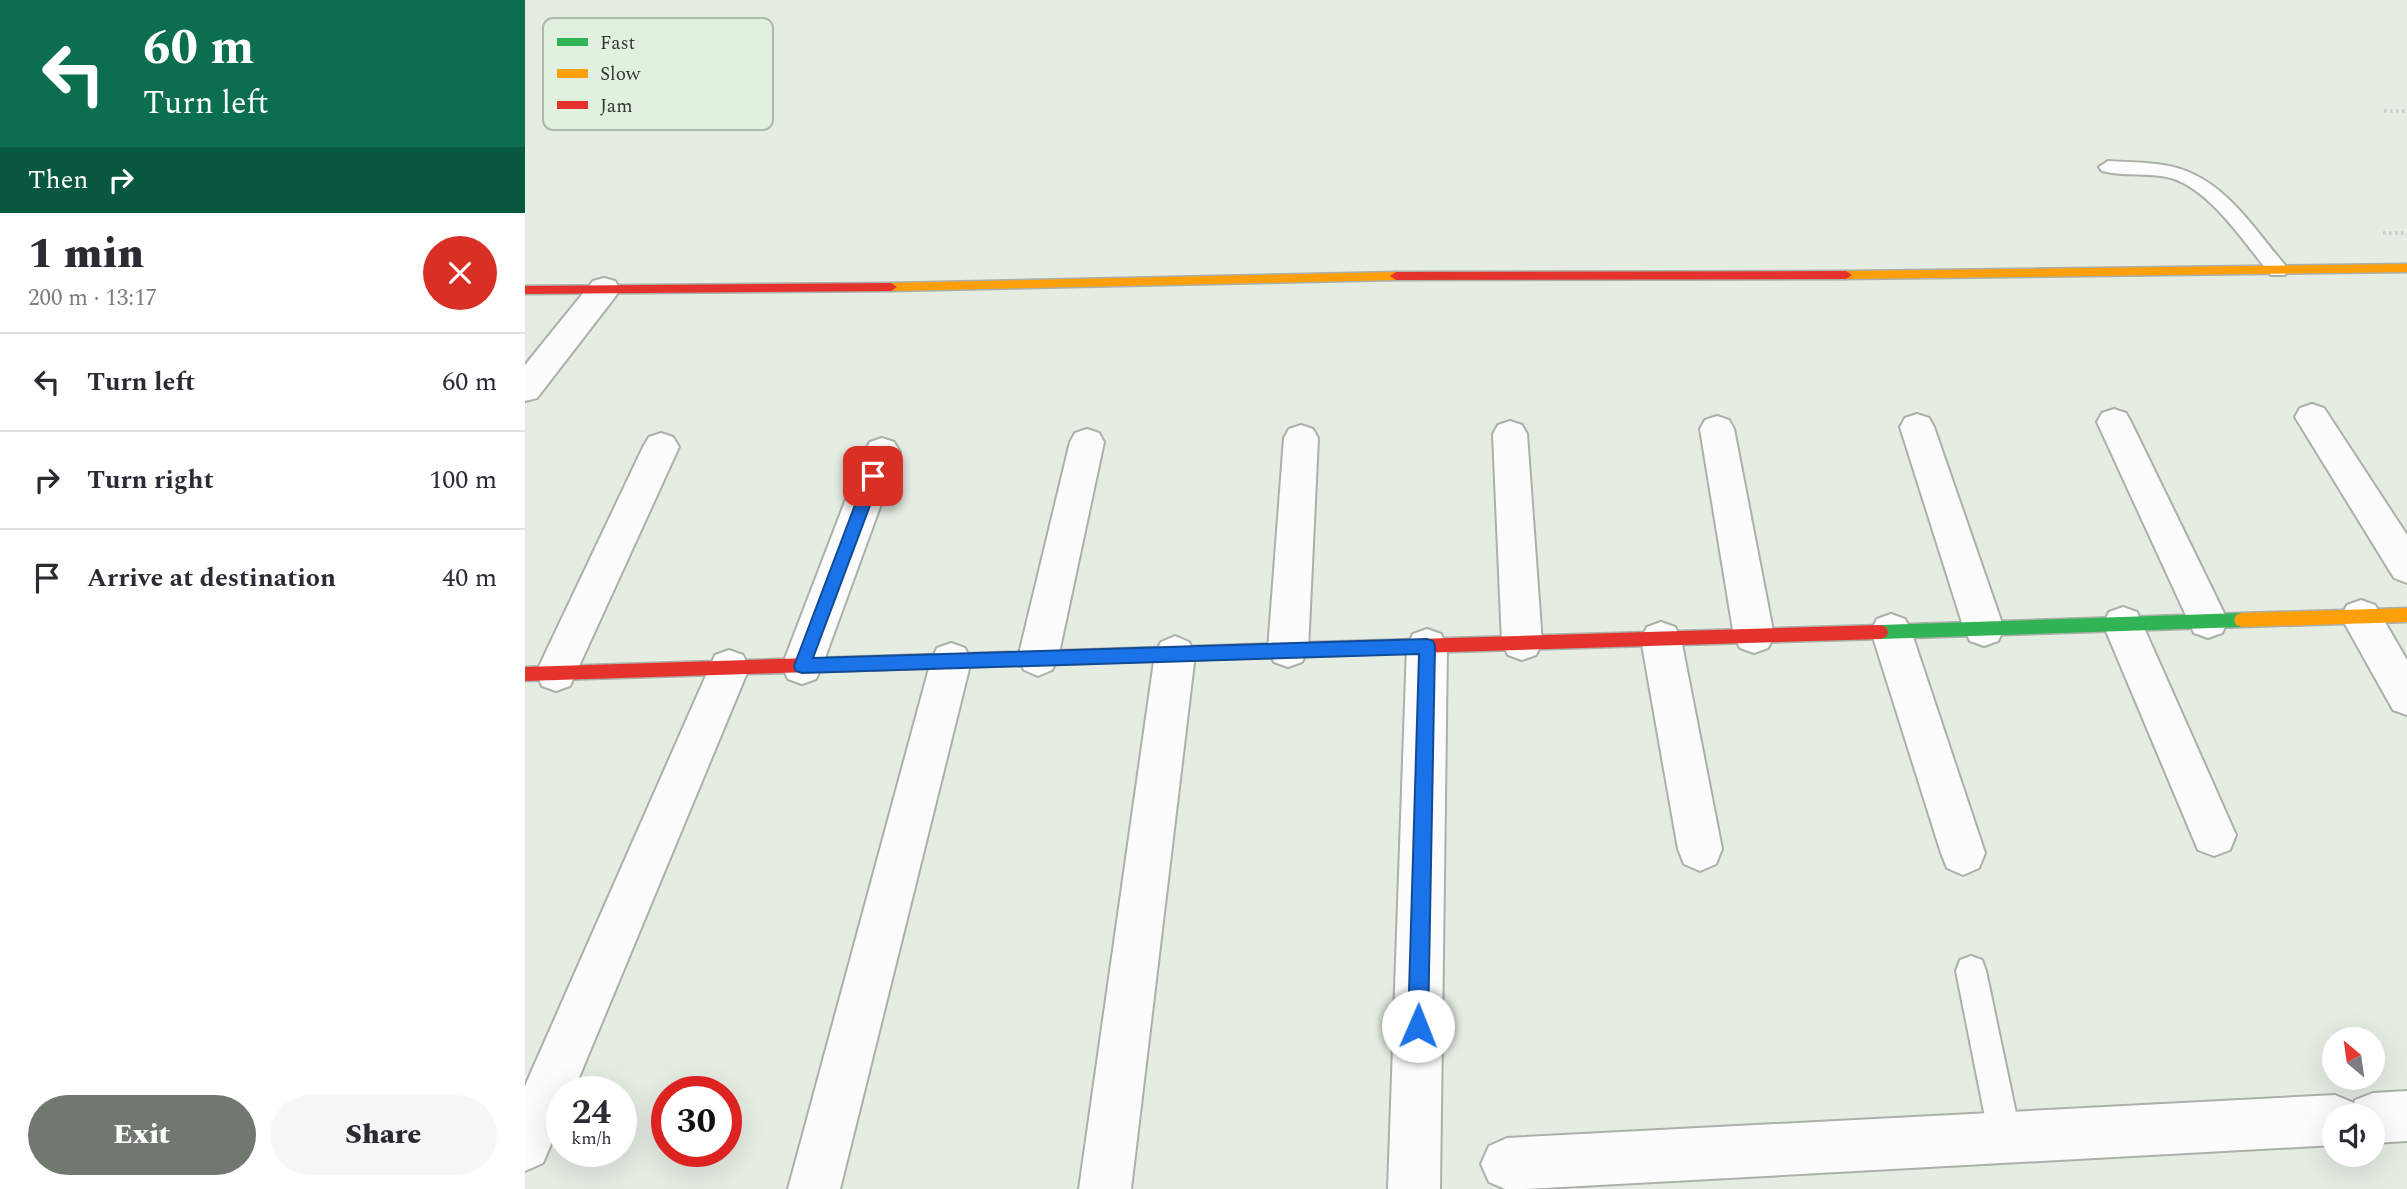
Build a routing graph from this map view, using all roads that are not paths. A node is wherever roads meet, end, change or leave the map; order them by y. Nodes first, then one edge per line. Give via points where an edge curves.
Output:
1 (2108, 167) dead end
2 (2407, 268) edge
3 (2278, 270) junction
4 (604, 289) junction
5 (525, 290) edge
6 (525, 389) edge
7 (2312, 417) dead end
8 (2114, 422) dead end
9 (1917, 427) dead end
10 (1717, 429) dead end
11 (1510, 434) dead end
12 (1301, 438) dead end
13 (1087, 442) dead end
14 (661, 447) dead end
15 (882, 452) dead end
16 (2407, 567) edge
17 (2407, 615) edge
18 (2361, 617) junction
19 (2208, 621) junction
20 (2123, 624) junction
21 (1984, 629) junction
22 (1891, 631) junction
23 (1754, 636) junction
24 (1661, 639) junction
25 (1523, 643) junction
26 (1427, 646) junction
27 (1288, 650) junction
28 (1175, 654) junction
29 (1038, 658) junction
30 (951, 661) junction
31 (802, 666) junction
32 (729, 668) junction
33 (540, 674) edge
34 (2407, 697) edge
35 (2214, 835) dead end
36 (1700, 849) dead end
37 (1963, 853) dead end
38 (1971, 971) dead end
39 (2407, 1116) edge
40 (2385, 1117) edge
41 (2322, 1121) edge
42 (2005, 1138) junction
43 (525, 1145) edge
44 (1507, 1164) dead end
45 (814, 1189) edge
46 (1105, 1189) edge
47 (1414, 1189) edge

1 - 3 lane via 2165,171 2188,178 2206,191
2 - 3 street
3 - 4 street via 1462,274
4 - 5 street
4 - 6 street
7 - 16 street
8 - 19 street
9 - 21 street
10 - 23 street
11 - 25 street
12 - 27 street
13 - 29 street
14 - 33 street
15 - 31 street
17 - 18 street
18 - 19 street
18 - 34 street
19 - 20 street
20 - 21 street
20 - 35 street
21 - 22 street
22 - 23 street
22 - 37 street
23 - 24 street
24 - 25 street
24 - 36 street
25 - 26 street
26 - 27 street
26 - 47 street
27 - 28 street
28 - 29 street
28 - 46 street
29 - 30 street
30 - 31 street
30 - 45 street
31 - 32 street
32 - 33 street
32 - 43 street
38 - 42 lane
39 - 40 street
41 - 42 street
42 - 44 street

